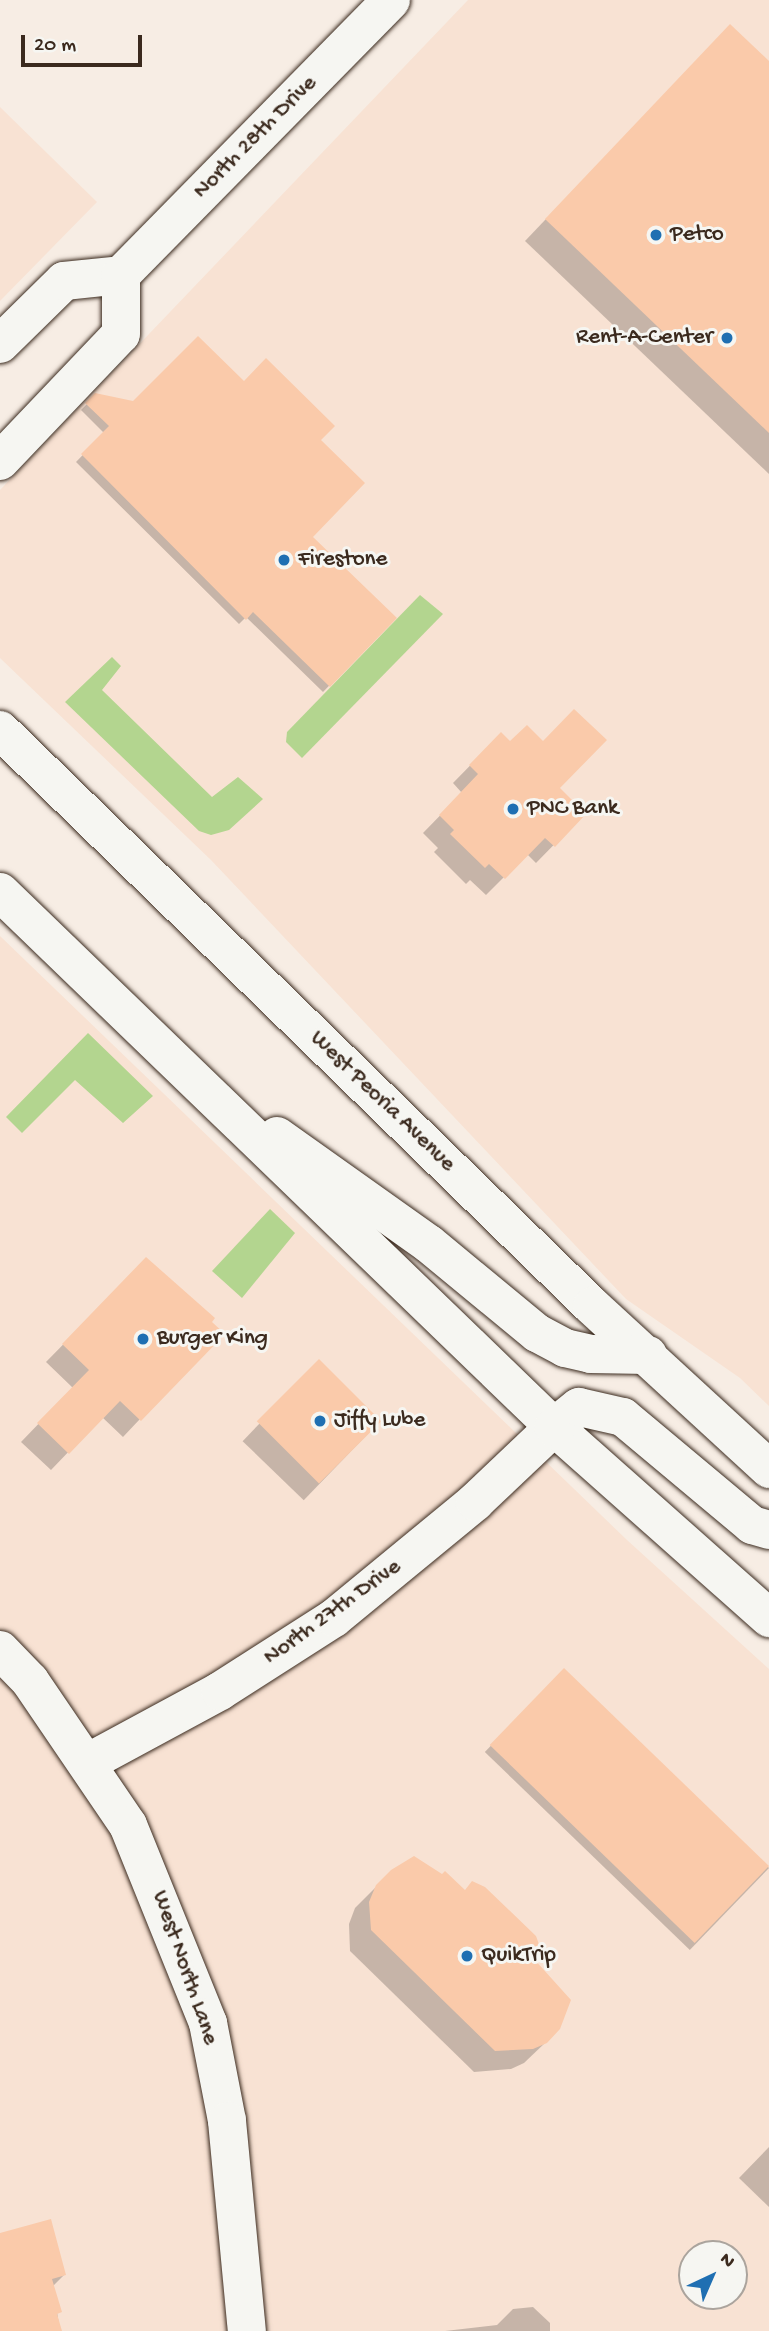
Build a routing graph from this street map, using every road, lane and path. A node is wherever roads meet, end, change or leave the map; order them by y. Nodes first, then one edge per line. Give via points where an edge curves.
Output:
1 (391, 0) edge
2 (121, 275) junction
3 (0, 344) edge
4 (0, 461) edge
5 (0, 730) edge
6 (0, 892) edge
7 (215, 1100) junction
8 (648, 1355) junction
9 (554, 1427) junction
10 (769, 1469) edge
11 (769, 1530) edge
12 (769, 1618) edge
13 (0, 1650) edge
14 (87, 1763) junction
15 (247, 2331) edge

1 - 2 main road, North 28th Drive
2 - 3 main road via 64,281
2 - 4 main road via 121,334
5 - 8 main road, West Peoria Avenue via 582,1297
6 - 7 main road
7 - 8 main road via 299,1148 429,1244 537,1333 565,1348 591,1354
7 - 9 main road
8 - 10 main road, West Peoria Avenue
9 - 11 main road, North 27th Drive via 579,1407 623,1417 752,1525
9 - 12 main road
9 - 14 main road, North 27th Drive via 468,1508 334,1618 220,1691
13 - 14 main road, West North Lane via 30,1681
14 - 15 main road, West North Lane via 128,1825 208,2023 227,2121

